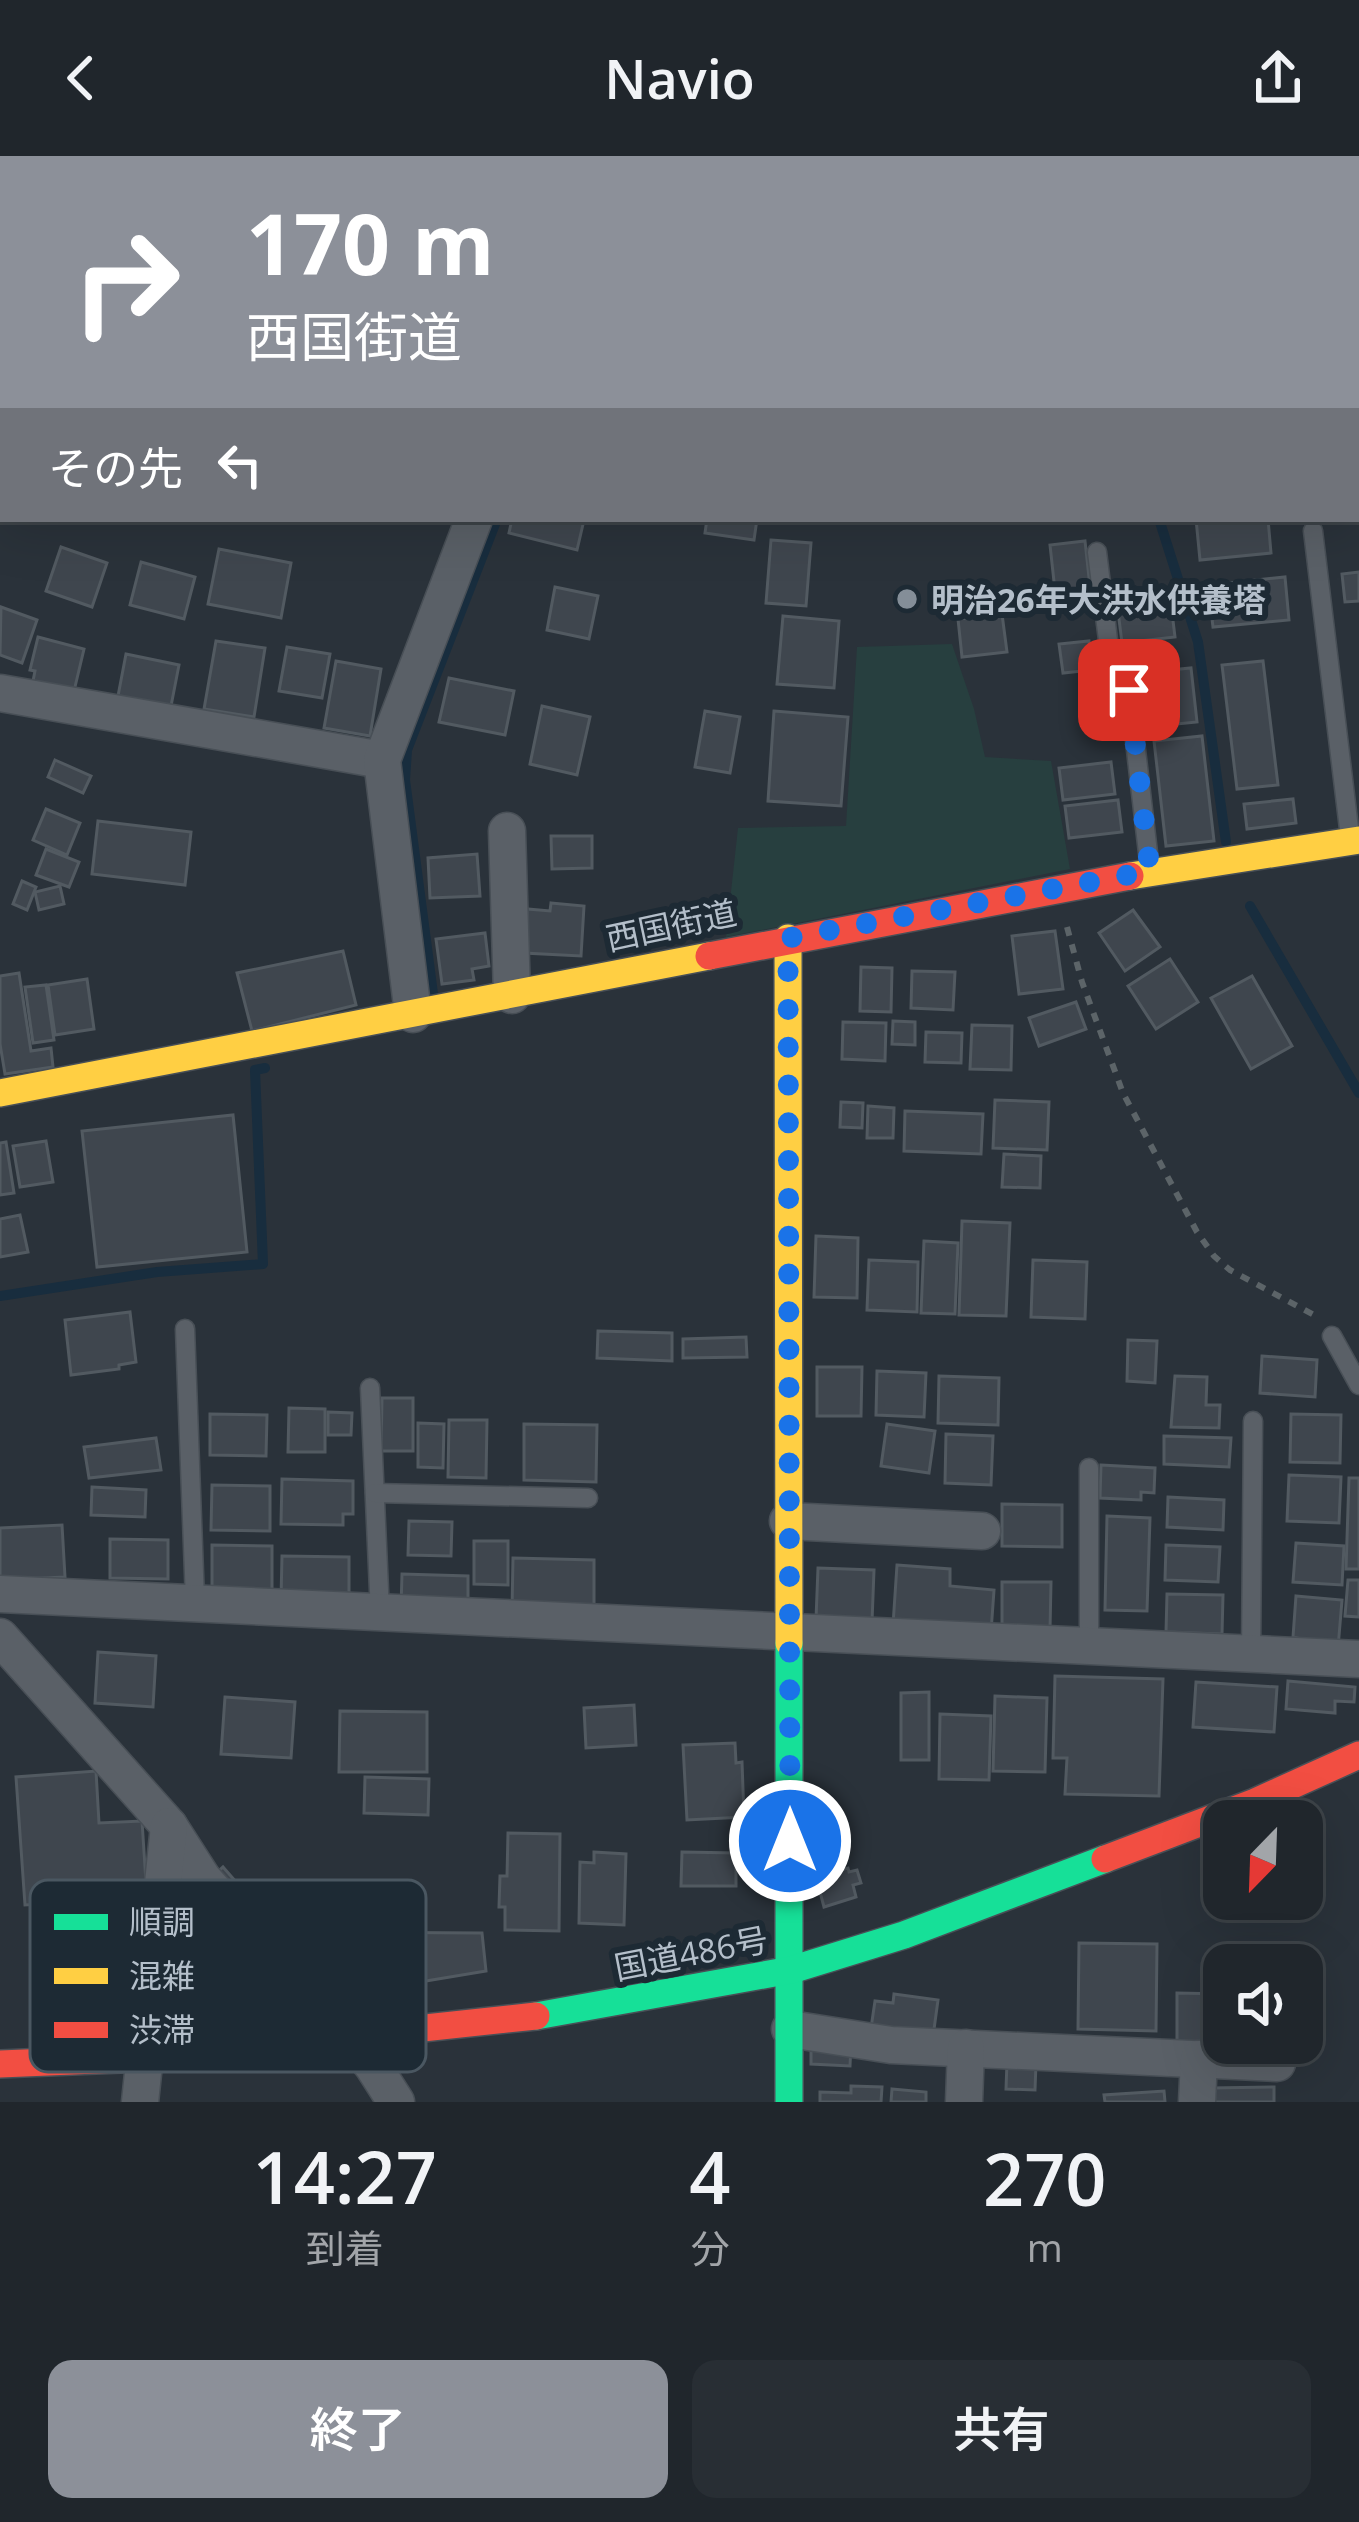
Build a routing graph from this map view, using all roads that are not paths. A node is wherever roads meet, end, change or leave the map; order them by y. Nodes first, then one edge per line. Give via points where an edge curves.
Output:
1 (473, 522) edge
2 (1313, 531) dead end
3 (1097, 552) dead end
4 (0, 693) edge
5 (382, 760) junction
6 (508, 832) dead end
7 (1354, 841) edge
8 (1150, 871) junction
9 (788, 938) junction
10 (512, 995) junction
11 (412, 1015) junction
12 (0, 1093) edge
13 (185, 1329) dead end
14 (1332, 1336) road end
15 (1359, 1385) edge
16 (370, 1388) dead end
17 (1253, 1421) dead end
18 (1089, 1468) dead end
19 (375, 1493) junction
20 (588, 1498) dead end
21 (788, 1521) junction
22 (982, 1532) dead end
23 (0, 1594) edge
24 (196, 1601) junction
25 (380, 1613) junction
26 (789, 1632) junction
27 (0, 1637) edge
28 (1089, 1648) junction
29 (1251, 1656) junction
30 (1359, 1659) edge
31 (1359, 1755) edge
32 (169, 1826) junction
33 (163, 1880) edge
34 (204, 1880) edge
35 (791, 1970) junction
36 (426, 2028) edge
37 (790, 2030) junction
38 (966, 2048) junction
39 (1199, 2059) junction
40 (1203, 2059) edge
41 (30, 2063) edge
42 (0, 2064) edge
43 (142, 2072) edge
44 (375, 2072) edge
45 (140, 2102) edge
46 (396, 2102) edge
47 (789, 2102) edge
48 (964, 2102) edge
49 (1197, 2102) edge

1 - 5 street
2 - 7 lane
3 - 8 lane via 1110,656 1129,690
4 - 5 street
5 - 11 street
6 - 10 street
7 - 8 main road, 西国街道
8 - 9 main road, 西国街道
9 - 10 main road, 西国街道
9 - 21 main road
10 - 11 main road, 西国街道
11 - 12 main road, 西国街道
13 - 24 lane
14 - 15 lane
16 - 19 lane
17 - 29 lane
18 - 28 lane
19 - 20 lane
19 - 25 lane
21 - 22 street
21 - 26 main road
23 - 24 street
24 - 25 street
25 - 26 street
26 - 28 street
26 - 35 main road
27 - 32 street
28 - 29 street
29 - 30 street
31 - 35 main road, 国道486号 via 904,1935
32 - 33 street
32 - 34 street
35 - 36 main road, 国道486号 via 572,2012
35 - 37 main road
37 - 38 street
37 - 47 main road
38 - 39 street
38 - 48 street
39 - 40 street
39 - 49 street
41 - 42 main road, 国道486号
43 - 45 street
44 - 46 street

